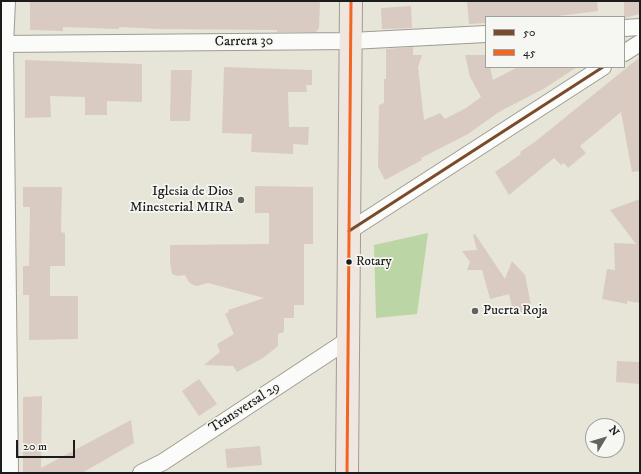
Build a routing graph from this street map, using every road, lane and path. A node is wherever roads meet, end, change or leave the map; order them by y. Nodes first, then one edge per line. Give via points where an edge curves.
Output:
1 (7, 1) edge
2 (351, 1) edge
3 (640, 27) edge
4 (625, 28) edge
5 (485, 34) edge
6 (351, 40) junction
7 (640, 43) edge
8 (3, 44) edge
9 (625, 52) edge
10 (601, 68) edge
11 (349, 231) junction
12 (348, 340) junction
13 (10, 473) edge
14 (141, 473) edge
15 (347, 473) edge

1 - 8 street
2 - 6 highway
3 - 4 street
5 - 6 street, Carrera 30
6 - 8 street, Carrera 30
6 - 11 highway
7 - 9 street
8 - 13 street
10 - 11 street
11 - 12 highway
12 - 14 street, Transversal 29 via 170,457
12 - 15 highway

